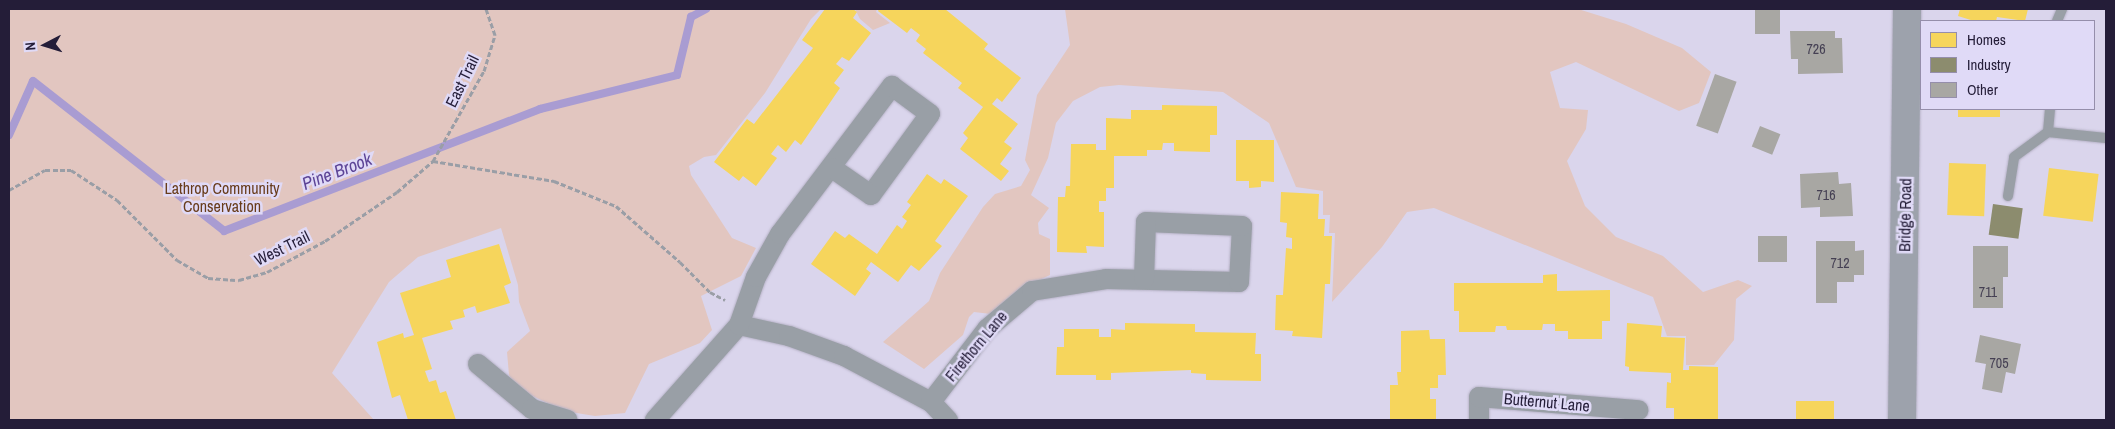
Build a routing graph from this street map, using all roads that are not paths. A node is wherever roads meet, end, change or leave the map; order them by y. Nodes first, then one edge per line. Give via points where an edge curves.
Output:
1 (1907, 9) edge
2 (2050, 110) edge
3 (2048, 132) junction
4 (2106, 138) edge
5 (832, 168) junction
6 (2008, 196) dead end
7 (1144, 279) junction
8 (739, 325) junction
9 (478, 364) dead end
10 (931, 402) junction
11 (1638, 410) dead end
12 (567, 420) edge
13 (655, 420) edge
14 (948, 420) edge
15 (1479, 420) edge
16 (1902, 420) edge

1 - 16 main road, Bridge Road
2 - 3 lane
3 - 4 lane
3 - 6 lane via 2014,157
5 - 5 street via 892,86 930,114 871,196
5 - 8 street via 780,234 756,278
7 - 7 street, Firethorn Lane via 1146,222 1242,226 1239,282
7 - 10 street, Firethorn Lane via 1078,282 1032,291 987,329
8 - 10 street via 826,348
8 - 13 street
9 - 12 street via 532,408
10 - 14 street
11 - 15 street, Butternut Lane via 1479,397

